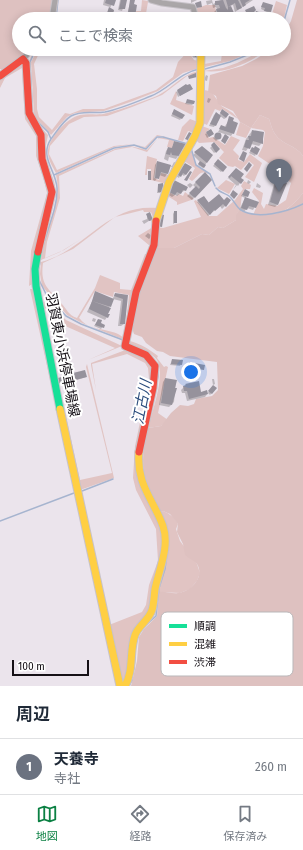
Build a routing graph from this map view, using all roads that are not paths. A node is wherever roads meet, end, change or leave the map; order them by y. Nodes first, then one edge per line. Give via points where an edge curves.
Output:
1 (54, 0) edge
2 (151, 0) edge
3 (53, 12) edge
4 (194, 12) edge
5 (26, 56) edge
6 (201, 56) edge
7 (23, 59) junction
8 (0, 76) edge
9 (120, 686) edge
10 (125, 686) edge

1 - 3 street
2 - 4 street via 193,7
5 - 7 street
6 - 10 street via 200,123 169,182 158,212 154,244 136,292 125,346 146,355 155,366 138,463 146,494 163,527 165,544 152,611 135,635 129,679
7 - 8 street
7 - 9 street, 羽賀東小浜停車場線 via 27,67 29,113 41,135 42,159 52,192 38,246 36,286

